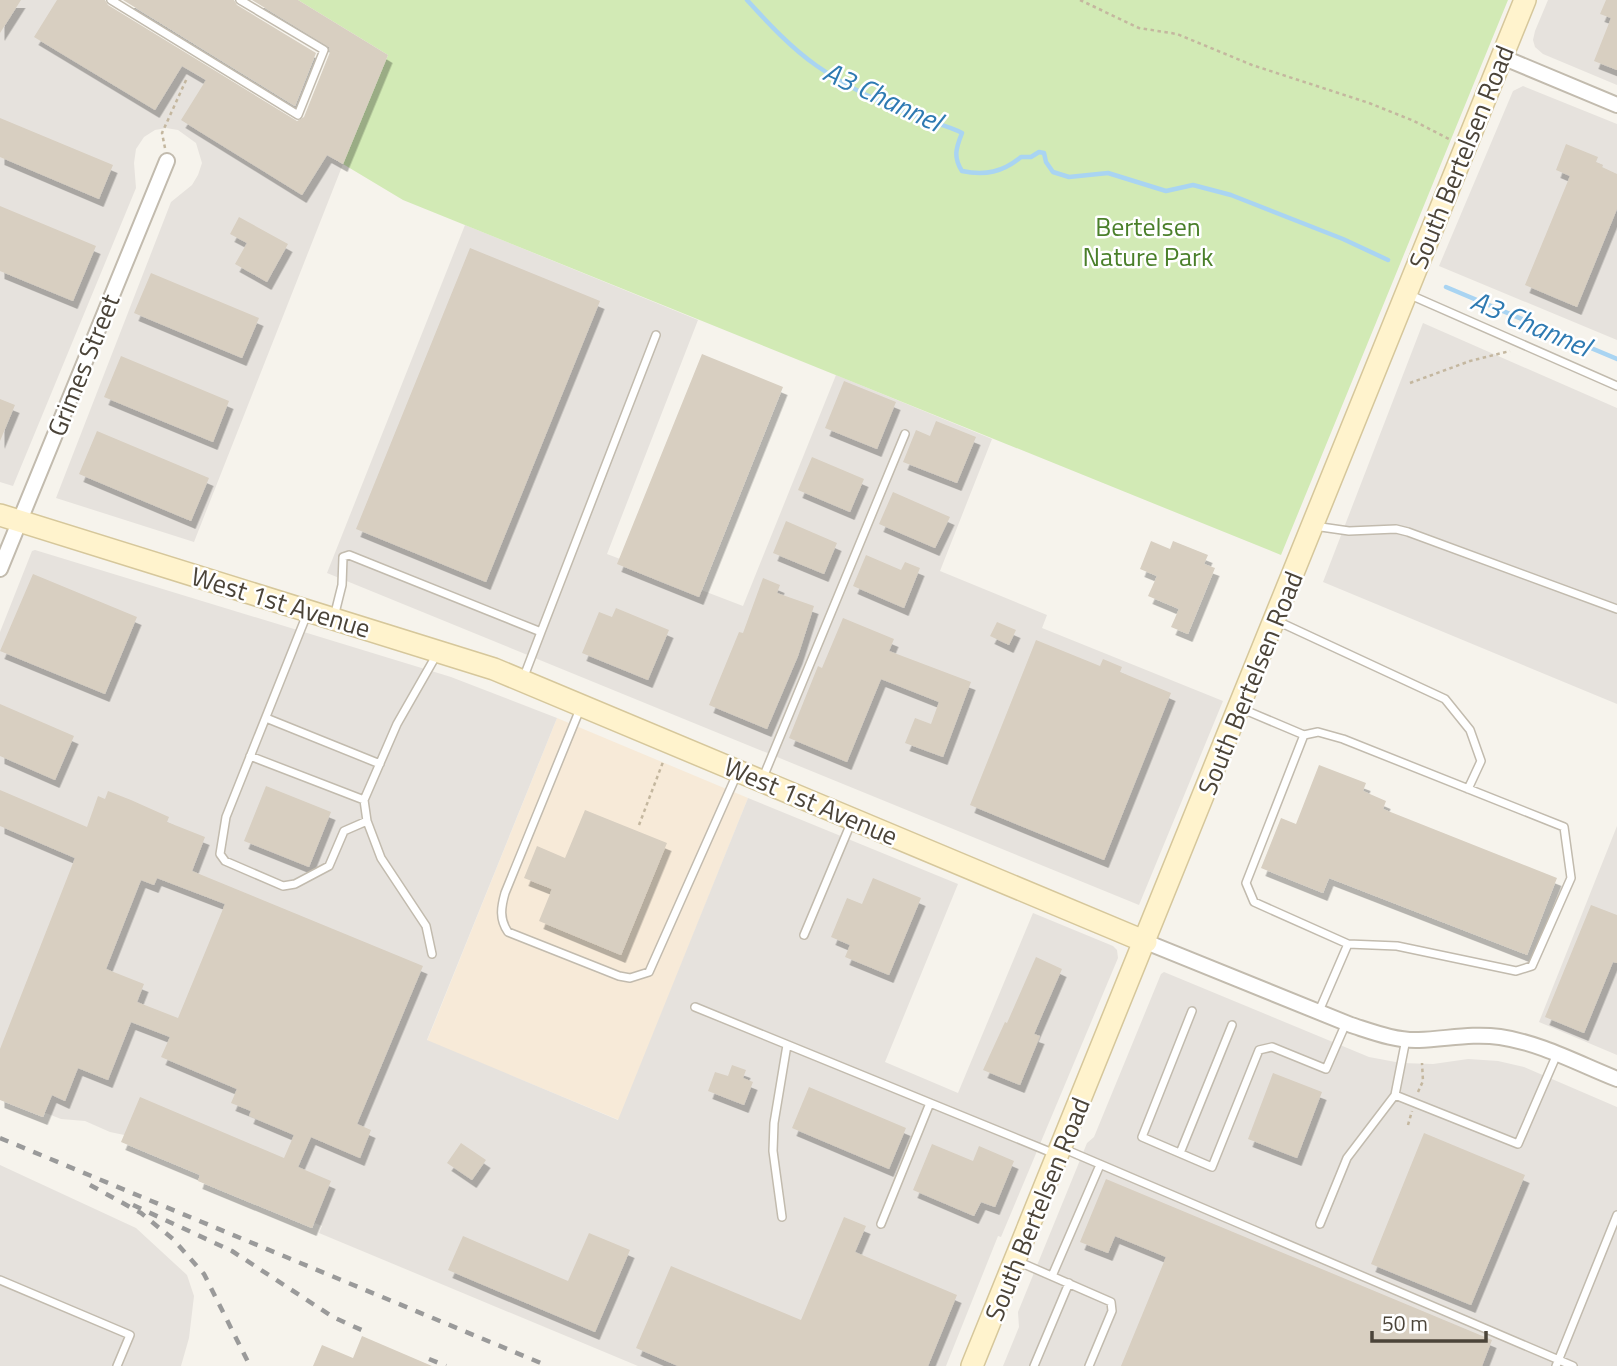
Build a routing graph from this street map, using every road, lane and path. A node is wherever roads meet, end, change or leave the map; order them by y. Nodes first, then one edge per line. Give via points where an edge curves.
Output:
1 (111, 0) edge
2 (240, 0) edge
3 (1080, 0) edge
4 (1525, 0) edge
5 (1502, 57) junction
6 (187, 78) dead end
7 (1617, 105) edge
8 (1466, 146) junction
9 (167, 162) joint
10 (1407, 293) junction
11 (656, 335) dead end
12 (1528, 346) junction
13 (1410, 383) dead end
14 (1617, 386) edge
15 (905, 434) dead end
16 (10, 518) edge
17 (1313, 526) junction
18 (0, 569) edge
19 (1617, 609) edge
20 (308, 610) junction
21 (334, 618) junction
22 (1275, 620) junction
23 (541, 632) junction
24 (439, 651) junction
25 (522, 680) junction
26 (582, 705) junction
27 (1240, 708) junction
28 (266, 718) junction
29 (1304, 735) junction
30 (250, 756) junction
31 (663, 762) dead end
32 (380, 764) junction
33 (739, 771) junction
34 (761, 781) junction
35 (1468, 789) junction
36 (364, 800) junction
37 (853, 819) junction
38 (367, 821) junction
39 (639, 825) dead end
40 (804, 935) dead end
41 (1146, 942) junction
42 (1348, 944) junction
43 (432, 954) dead end
44 (695, 1007) dead end
45 (1192, 1011) dead end
46 (1319, 1011) junction
47 (1346, 1023) junction
48 (1232, 1025) dead end
49 (1406, 1039) junction
50 (788, 1045) junction
51 (1557, 1054) junction
52 (1617, 1080) edge
53 (1395, 1095) junction
54 (930, 1103) junction
55 (1060, 1152) junction
56 (1180, 1153) junction
57 (1100, 1165) junction
58 (1617, 1215) edge
59 (782, 1217) dead end
60 (881, 1224) dead end
61 (1320, 1224) dead end
62 (1016, 1260) junction
63 (1052, 1276) junction
64 (0, 1280) edge
65 (1069, 1283) junction
66 (1557, 1363) edge
67 (117, 1366) edge
68 (972, 1366) edge
69 (1034, 1366) edge
70 (1089, 1366) edge
71 (1573, 1366) edge

1 - 2 lane via 298,116 324,50
3 - 8 path via 1139,29 1177,34 1252,65 1369,103
4 - 5 street, South Bertelsen Road
5 - 7 street
5 - 8 street, South Bertelsen Road
6 - 9 path via 162,133
8 - 10 street, South Bertelsen Road
9 - 16 street, Grimes Street
10 - 12 lane
10 - 17 street, South Bertelsen Road
11 - 23 lane
12 - 13 path
12 - 14 lane
15 - 34 lane
16 - 18 street, Grimes Street
16 - 20 street, West 1st Avenue
17 - 19 lane via 1408,532
17 - 22 street, South Bertelsen Road
20 - 21 street, West 1st Avenue
20 - 28 lane
21 - 23 lane via 343,557 349,555
21 - 24 street, West 1st Avenue
22 - 27 street, South Bertelsen Road
22 - 35 lane via 1445,699 1470,730 1481,761
23 - 25 lane
24 - 25 street, West 1st Avenue
24 - 32 lane
25 - 26 street, West 1st Avenue
26 - 33 street, West 1st Avenue
26 - 33 lane via 501,904 508,932 619,976 649,972
27 - 29 lane
27 - 41 street, South Bertelsen Road
28 - 30 lane
28 - 32 lane
29 - 35 lane via 1318,732 1343,738
29 - 42 lane via 1247,883 1254,902
30 - 36 lane
30 - 38 lane via 226,817 220,853 225,862 283,886 295,884 329,866 344,831
31 - 39 path
32 - 36 lane
33 - 34 street, West 1st Avenue
34 - 37 street, West 1st Avenue
35 - 42 lane via 1564,827 1571,878 1532,966 1516,971 1397,946
36 - 38 lane
37 - 40 lane
37 - 41 street, West 1st Avenue
38 - 43 lane via 381,858 426,926
41 - 46 street, West 1st Avenue
41 - 55 street, South Bertelsen Road
42 - 46 lane
44 - 50 lane
45 - 56 lane via 1142,1137
46 - 47 street, West 1st Avenue
47 - 49 street, West 1st Avenue
47 - 56 lane via 1326,1069 1272,1047 1259,1050 1212,1167
48 - 56 lane
49 - 51 street, West 1st Avenue via 1500,1037
49 - 53 lane
50 - 54 lane
50 - 59 lane via 773,1151
51 - 52 street, West 1st Avenue
51 - 53 lane via 1518,1144
53 - 61 lane via 1348,1158
54 - 55 lane
54 - 60 lane
55 - 57 lane
55 - 62 street, South Bertelsen Road
57 - 63 lane
57 - 66 lane
58 - 66 lane
62 - 63 lane
62 - 68 street, South Bertelsen Road
63 - 65 lane
64 - 67 lane via 130,1335
65 - 69 lane
65 - 70 lane via 1108,1299 1113,1306
66 - 71 lane

